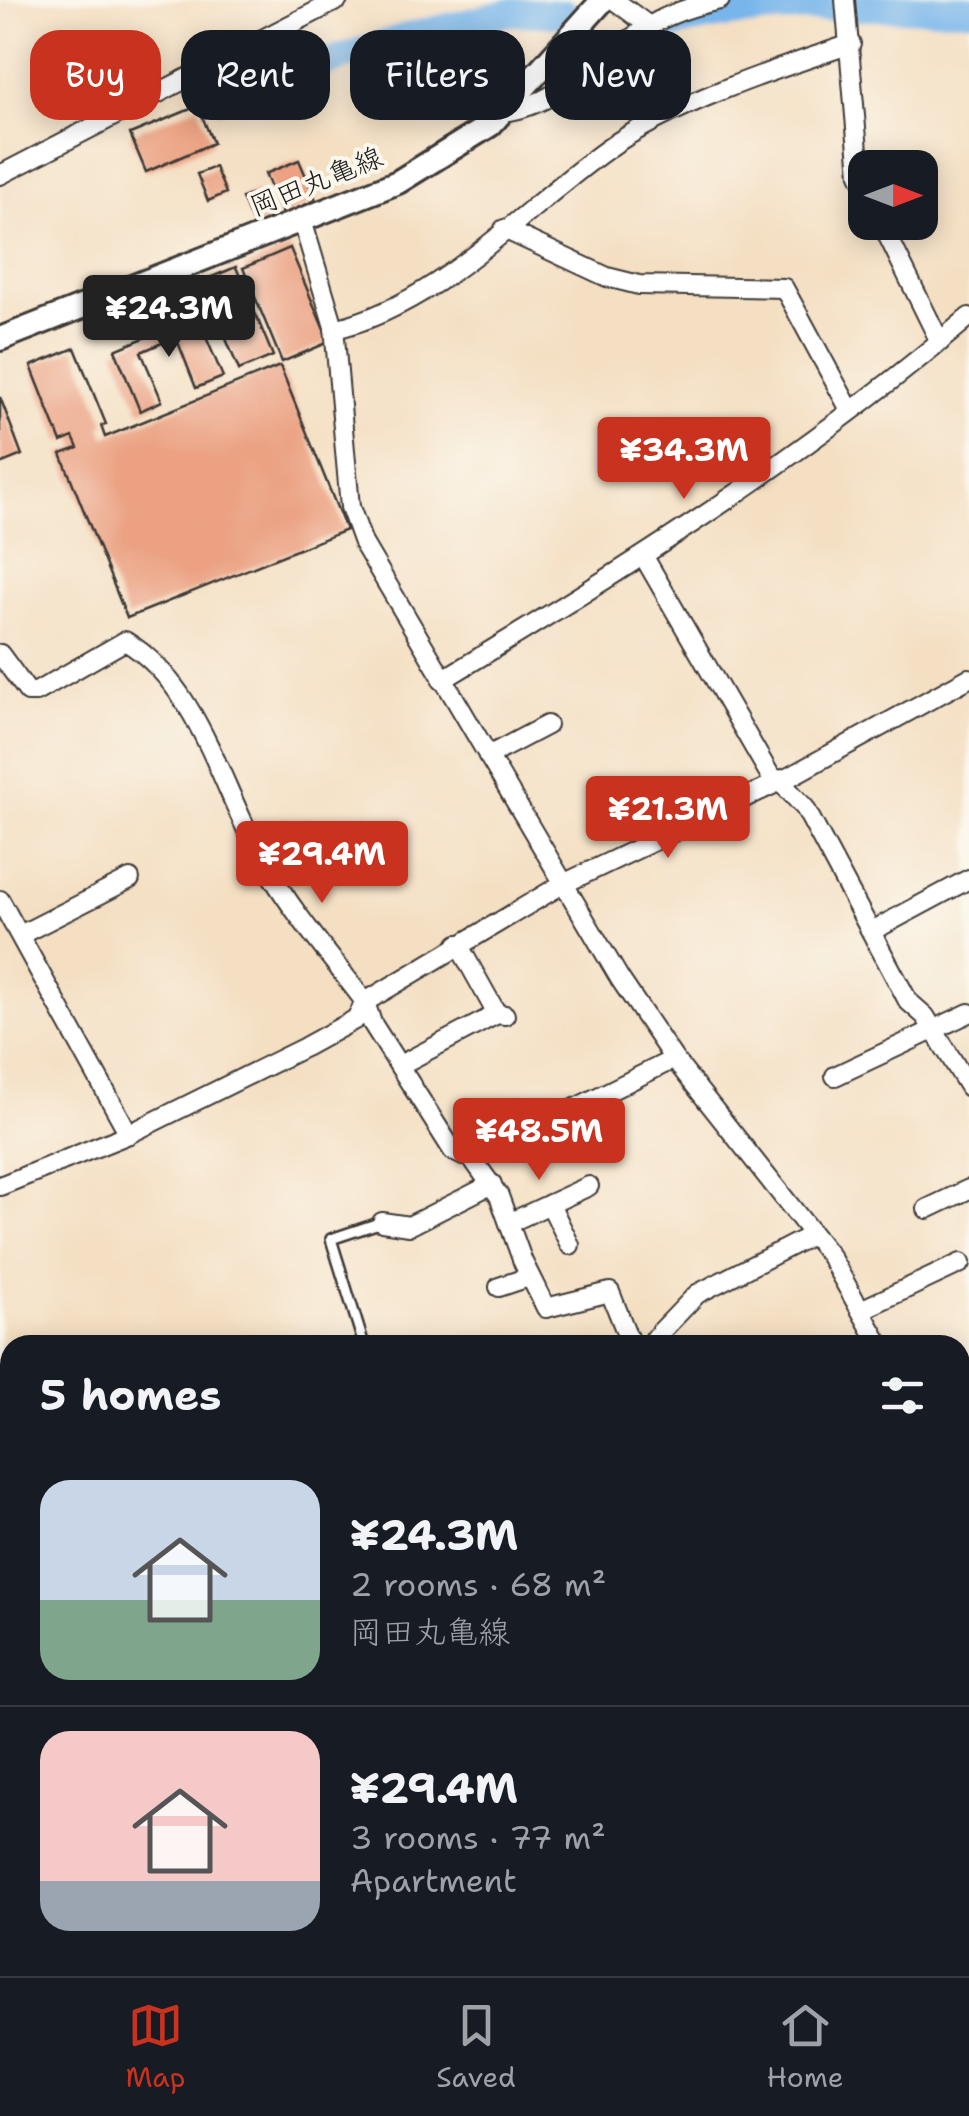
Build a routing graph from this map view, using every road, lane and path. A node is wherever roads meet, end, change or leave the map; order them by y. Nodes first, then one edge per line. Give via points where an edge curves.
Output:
1 (338, 0) edge
2 (603, 0) edge
3 (614, 0) edge
4 (720, 0) edge
5 (846, 0) edge
6 (649, 26) junction
7 (850, 44) junction
8 (525, 87) edge
9 (525, 106) edge
10 (493, 120) edge
11 (858, 150) edge
12 (0, 175) edge
13 (302, 220) junction
14 (504, 229) junction
15 (891, 240) edge
16 (969, 317) edge
17 (334, 329) junction
18 (0, 339) edge
19 (940, 342) junction
20 (850, 410) junction
21 (644, 558) junction
22 (0, 654) edge
23 (969, 678) edge
24 (442, 680) junction
25 (547, 725) dead end
26 (488, 756) junction
27 (776, 780) junction
28 (130, 879) dead end
29 (968, 883) edge
30 (561, 885) junction
31 (0, 900) edge
32 (872, 932) junction
33 (20, 935) junction
34 (458, 944) junction
35 (365, 1002) junction
36 (969, 1013) edge
37 (932, 1029) junction
38 (674, 1059) junction
39 (400, 1065) junction
40 (834, 1076) dead end
41 (969, 1087) edge
42 (129, 1134) junction
43 (469, 1154) junction
44 (492, 1184) junction
45 (0, 1186) edge
46 (589, 1186) dead end
47 (969, 1189) edge
48 (550, 1204) junction
49 (928, 1209) dead end
50 (382, 1222) joint
51 (508, 1223) junction
52 (812, 1234) junction
53 (570, 1245) dead end
54 (961, 1262) dead end
55 (530, 1277) junction
56 (499, 1287) dead end
57 (863, 1309) junction
58 (361, 1335) edge
59 (627, 1335) edge
60 (658, 1335) edge
61 (875, 1335) edge

1 - 12 street
2 - 8 main road, 岡田丸亀線
3 - 6 street
4 - 6 street
5 - 7 street
6 - 9 street
7 - 11 street
7 - 14 street via 656,120 608,148
10 - 13 main road, 岡田丸亀線 via 398,182
13 - 17 street
13 - 18 main road, 岡田丸亀線
14 - 17 street via 414,300 368,322
14 - 20 street via 639,285 784,288
15 - 19 street
16 - 19 street
17 - 24 street via 355,527
19 - 20 street
20 - 21 street
21 - 24 street
21 - 27 street
22 - 35 street via 28,692 36,692 124,640 146,653 176,690 264,864
23 - 27 street
24 - 26 street
25 - 26 street
26 - 30 street
27 - 30 street
27 - 32 street via 805,808
28 - 33 street
29 - 32 street
30 - 34 street
30 - 38 street
31 - 33 street
32 - 37 street via 908,1001
33 - 42 street
34 - 35 street
34 - 39 street via 501,1014
35 - 39 street
35 - 42 street via 356,1019
36 - 37 street
37 - 40 street
37 - 41 street
38 - 43 street via 507,1142
38 - 52 street
39 - 43 street via 452,1151
42 - 45 street
43 - 44 street
44 - 50 street via 409,1226
44 - 51 street
46 - 48 street
47 - 49 street
48 - 51 street
48 - 53 street
50 - 58 lane via 330,1239
51 - 55 street
52 - 57 street
52 - 60 street via 697,1294
54 - 57 street
55 - 56 street
55 - 59 street via 546,1308 610,1292
57 - 61 street

